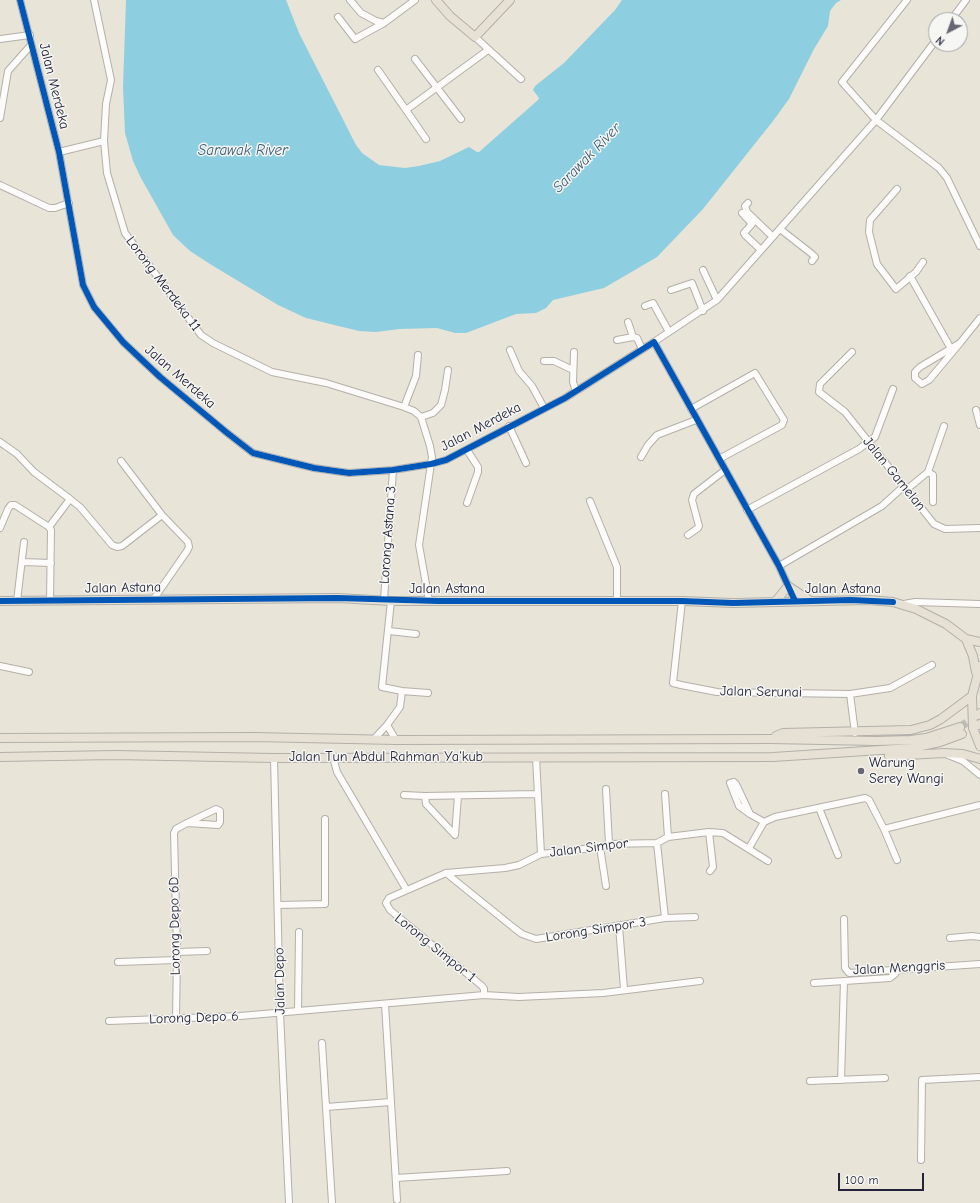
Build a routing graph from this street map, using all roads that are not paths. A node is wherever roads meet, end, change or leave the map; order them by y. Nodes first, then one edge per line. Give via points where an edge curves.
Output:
1 (20, 0) edge
2 (94, 0) edge
3 (350, 0) edge
4 (415, 0) edge
5 (436, 0) edge
6 (510, 0) edge
7 (897, 0) edge
8 (966, 0) edge
9 (905, 2) edge
10 (957, 12) edge
11 (338, 17) dead end
12 (384, 23) junction
13 (30, 35) junction
14 (475, 37) junction
15 (0, 39) edge
16 (31, 45) junction
17 (488, 50) junction
18 (928, 51) edge
19 (415, 60) dead end
20 (378, 70) dead end
21 (521, 79) dead end
22 (437, 88) junction
23 (406, 110) junction
24 (0, 118) edge
25 (461, 119) dead end
26 (876, 120) junction
27 (426, 139) dead end
28 (104, 140) junction
29 (59, 152) junction
30 (0, 185) edge
31 (897, 189) dead end
32 (69, 203) junction
33 (748, 203) dead end
34 (742, 213) dead end
35 (780, 229) junction
36 (773, 237) junction
37 (980, 246) edge
38 (761, 250) junction
39 (812, 261) dead end
40 (923, 262) dead end
41 (703, 270) dead end
42 (910, 276) junction
43 (671, 290) dead end
44 (718, 300) junction
45 (645, 306) dead end
46 (703, 311) junction
47 (980, 318) edge
48 (628, 322) dead end
49 (669, 332) junction
50 (633, 337) junction
51 (617, 340) dead end
52 (654, 342) junction
53 (960, 343) junction
54 (950, 348) junction
55 (510, 350) dead end
56 (642, 350) junction
57 (574, 352) dead end
58 (852, 352) dead end
59 (418, 354) dead end
60 (544, 361) dead end
61 (448, 370) dead end
62 (573, 370) junction
63 (894, 389) dead end
64 (576, 392) junction
65 (404, 407) junction
66 (544, 408) junction
67 (691, 409) junction
68 (976, 410) dead end
69 (421, 418) junction
70 (696, 420) junction
71 (980, 425) edge
72 (509, 426) junction
73 (944, 426) dead end
74 (0, 442) edge
75 (868, 442) junction
76 (467, 450) junction
77 (641, 457) dead end
78 (719, 459) junction
79 (121, 461) dead end
80 (431, 464) junction
81 (526, 464) dead end
82 (393, 470) junction
83 (725, 470) junction
84 (928, 472) junction
85 (905, 488) junction
86 (70, 499) junction
87 (590, 501) dead end
88 (933, 502) dead end
89 (467, 503) dead end
90 (747, 510) junction
91 (162, 516) junction
92 (49, 527) junction
93 (0, 528) edge
94 (980, 528) edge
95 (688, 535) dead end
96 (24, 542) dead end
97 (22, 562) junction
98 (50, 563) junction
99 (779, 566) junction
100 (788, 586) junction
101 (153, 600) junction
102 (809, 600) junction
103 (0, 601) edge
104 (17, 601) junction
105 (50, 601) junction
106 (387, 601) junction
107 (429, 601) junction
108 (682, 601) junction
109 (776, 601) junction
110 (794, 601) junction
111 (617, 602) junction
112 (904, 604) junction
113 (980, 604) edge
114 (389, 631) junction
115 (416, 634) dead end
116 (966, 639) junction
117 (980, 642) edge
118 (932, 665) dead end
119 (0, 666) edge
120 (980, 666) edge
121 (29, 672) dead end
122 (977, 676) junction
123 (402, 691) junction
124 (428, 693) dead end
125 (850, 694) junction
126 (972, 696) junction
127 (387, 725) junction
128 (855, 733) junction
129 (0, 738) edge
130 (770, 738) junction
131 (373, 740) junction
132 (396, 740) junction
133 (980, 746) edge
134 (944, 753) junction
135 (0, 757) edge
136 (333, 757) junction
137 (536, 757) junction
138 (773, 757) junction
139 (274, 758) junction
140 (980, 759) edge
141 (980, 775) edge
142 (606, 789) dead end
143 (404, 794) dead end
144 (537, 794) junction
145 (665, 794) dead end
146 (425, 796) junction
147 (458, 796) junction
148 (980, 805) edge
149 (819, 808) junction
150 (750, 814) junction
151 (325, 819) dead end
152 (764, 822) junction
153 (187, 823) junction
154 (884, 829) junction
155 (709, 832) junction
156 (668, 837) junction
157 (657, 842) junction
158 (609, 844) junction
159 (600, 847) junction
160 (749, 848) junction
161 (541, 854) junction
162 (838, 855) dead end
163 (768, 860) dead end
164 (897, 860) dead end
165 (710, 870) dead end
166 (446, 874) junction
167 (606, 886) dead end
168 (406, 889) junction
169 (389, 898) joint
170 (278, 905) junction
171 (666, 918) junction
172 (695, 918) dead end
173 (844, 919) dead end
174 (619, 926) junction
175 (299, 932) dead end
176 (980, 937) edge
177 (950, 938) dead end
178 (207, 951) dead end
179 (177, 952) junction
180 (176, 960) junction
181 (118, 962) dead end
182 (980, 964) edge
183 (898, 969) junction
184 (844, 981) junction
185 (700, 982) dead end
186 (814, 983) dead end
187 (624, 989) junction
188 (484, 995) junction
189 (385, 1004) junction
190 (298, 1011) junction
191 (280, 1013) junction
192 (176, 1018) junction
193 (109, 1020) dead end
194 (322, 1043) dead end
195 (980, 1077) edge
196 (885, 1078) dead end
197 (841, 1080) junction
198 (810, 1081) dead end
199 (391, 1102) junction
200 (326, 1107) junction
201 (920, 1160) dead end
202 (507, 1171) dead end
203 (396, 1178) junction
204 (397, 1200) dead end
205 (289, 1203) edge
206 (332, 1203) edge

1 - 13 street, Jalan Merdeka
2 - 28 street, Lorong Merdeka 11 via 111,80 106,104
3 - 12 street via 362,13
4 - 12 street
5 - 14 main road
6 - 14 main road
7 - 9 street
8 - 10 street
9 - 26 street via 842,82
11 - 12 street via 355,39
13 - 15 street
13 - 16 street, Jalan Merdeka
14 - 17 street
16 - 24 street via 8,71
16 - 29 street, Jalan Merdeka
17 - 21 street
17 - 22 street
18 - 26 street, Jalan Merdeka
19 - 22 street
20 - 23 street
22 - 23 street
22 - 25 street
23 - 27 street
26 - 35 street, Jalan Merdeka
26 - 37 street via 939,168 947,178
28 - 29 street
28 - 65 street, Lorong Merdeka 11 via 107,173 125,233 201,335 272,372 326,383
29 - 32 street, Jalan Merdeka
30 - 32 street via 49,208
31 - 42 street via 870,220 869,232 877,264 896,288
32 - 82 street, Jalan Merdeka via 83,285 94,307 123,342 184,397 253,453 314,468 349,473
33 - 36 street via 745,206 747,212
34 - 38 street via 752,224 745,235
35 - 36 street, Jalan Merdeka
35 - 39 street via 812,254 815,257
36 - 38 street, Jalan Merdeka
38 - 44 street, Jalan Merdeka
40 - 42 street
41 - 44 street
42 - 54 street
43 - 46 street via 692,283
44 - 46 street, Jalan Merdeka
45 - 49 street via 653,303
46 - 49 street, Jalan Merdeka
47 - 53 street
48 - 50 street
49 - 52 street, Jalan Merdeka
50 - 51 street
50 - 56 street via 639,340
52 - 56 street, Jalan Merdeka
52 - 67 street
53 - 54 street
53 - 54 street via 929,380 922,384 914,378 915,372
55 - 66 street via 519,371 532,386
56 - 64 street, Jalan Merdeka
57 - 62 street
58 - 75 street, Jalan Gamelan via 820,384 819,392 845,412
59 - 65 street via 416,376
60 - 62 street via 554,361
61 - 69 street via 441,405
62 - 64 street
63 - 75 street via 875,437
64 - 66 street, Jalan Merdeka
65 - 69 street, Lorong Merdeka 11 via 414,411
66 - 72 street, Jalan Merdeka
67 - 70 street
67 - 78 street via 755,373 784,420 782,425
68 - 71 street
69 - 80 street via 430,446
70 - 77 street via 657,435
70 - 78 street
72 - 76 street, Jalan Merdeka
72 - 81 street
73 - 84 street
74 - 86 street
75 - 85 street, Jalan Gamelan
75 - 90 street
76 - 80 street, Jalan Merdeka
76 - 89 street via 478,467
78 - 83 street
79 - 91 street
80 - 82 street, Jalan Merdeka
80 - 107 street via 419,546
82 - 106 street, Lorong Astana 3
83 - 90 street
83 - 95 street via 694,494 692,500 699,526
84 - 85 street
84 - 88 street via 933,475
85 - 94 street, Jalan Gamelan via 939,528
85 - 99 street via 882,506
86 - 91 street via 112,545 117,547 122,546
86 - 92 street
87 - 111 street via 617,567
90 - 99 street
91 - 101 street via 188,542 189,547
92 - 93 street via 15,505 11,505
92 - 98 street
96 - 97 street
97 - 98 street
97 - 104 street
98 - 105 street
99 - 100 street
100 - 102 main road
100 - 109 main road
100 - 110 street
101 - 105 main road, Jalan Astana
101 - 106 main road, Jalan Astana via 338,598
102 - 110 main road, Jalan Astana
102 - 112 main road, Jalan Astana via 868,600
103 - 104 main road, Jalan Astana
104 - 105 main road, Jalan Astana
106 - 107 main road, Jalan Astana
106 - 114 street, Lorong Astana 3
107 - 111 main road, Jalan Astana
108 - 109 main road, Jalan Astana
108 - 111 main road, Jalan Astana
108 - 125 street, Jalan Serunai via 673,683 716,692
109 - 110 main road, Jalan Astana
112 - 113 street
112 - 116 main road, Jalan Astana via 936,618
114 - 115 street
114 - 123 street, Lorong Astana 3 via 382,687
116 - 117 main road
116 - 122 main road
118 - 125 street, Jalan Serunai via 890,688
119 - 121 street
120 - 122 main road
122 - 126 main road
123 - 124 street
123 - 127 street via 400,706
125 - 128 street
126 - 128 main road via 930,725 911,730
126 - 133 main road via 973,728
127 - 131 street
127 - 132 street
128 - 130 main road via 783,733
129 - 131 main road, Jalan Tun Abdul Rahman Ya'kub via 255,737
130 - 132 main road, Jalan Tun Abdul Rahman Ya'kub
130 - 138 main road via 912,740 961,730 940,742 912,748
131 - 132 main road, Jalan Tun Abdul Rahman Ya'kub
134 - 138 main road via 790,761
134 - 140 main road via 963,754
134 - 141 street via 963,762
135 - 139 main road, Jalan Tun Abdul Rahman Ya'kub via 116,755
136 - 137 main road, Jalan Tun Abdul Rahman Ya'kub
136 - 139 main road, Jalan Tun Abdul Rahman Ya'kub
136 - 168 street via 337,772
137 - 138 main road, Jalan Tun Abdul Rahman Ya'kub
137 - 144 street
139 - 170 street, Jalan Depo
142 - 158 street
143 - 146 street
144 - 147 street
144 - 161 street
145 - 156 street
146 - 147 street
146 - 147 street via 426,804 455,835
148 - 154 street
149 - 152 street via 775,817
149 - 154 street via 865,798 869,800
149 - 162 street
150 - 150 street via 739,806 730,783 736,784
150 - 152 street
151 - 170 street via 325,904
152 - 160 street
153 - 153 street via 218,825 220,811 216,809
153 - 179 street, Lorong Depo 6D via 174,833
154 - 164 street
155 - 156 street, Jalan Simpor
155 - 160 street, Jalan Simpor via 724,833
155 - 165 street via 713,867
156 - 157 street, Jalan Simpor
157 - 158 street, Jalan Simpor
157 - 171 street
158 - 159 street, Jalan Simpor
159 - 161 street, Jalan Simpor
159 - 167 street
160 - 163 street, Jalan Simpor
161 - 166 street, Jalan Simpor via 519,865 505,868
166 - 168 street, Jalan Simpor
166 - 174 street, Lorong Simpor 3 via 530,938
168 - 169 street, Jalan Simpor
169 - 188 street, Lorong Simpor 1 via 386,903 390,910 482,986
170 - 191 street, Jalan Depo
171 - 172 street, Lorong Simpor 3
171 - 174 street, Lorong Simpor 3
173 - 183 street, Jalan Menggris via 846,971 849,973
174 - 187 street
175 - 190 street
176 - 177 street
178 - 179 street
179 - 180 street, Lorong Depo 6D
180 - 181 street
180 - 192 street, Lorong Depo 6D
182 - 183 street, Jalan Menggris
183 - 184 street via 890,978
184 - 186 street
184 - 197 street
185 - 187 street
187 - 188 street via 603,993 519,997
188 - 189 street, Lorong Simpor 1
189 - 190 street, Lorong Simpor 1
189 - 199 street
190 - 191 street, Lorong Depo 6
191 - 192 street, Lorong Depo 6
191 - 205 street, Jalan Depo
192 - 193 street, Lorong Depo 6
194 - 200 street
195 - 201 street via 922,1080
196 - 197 street
197 - 198 street
199 - 200 street
199 - 203 street
200 - 206 street
202 - 203 street
203 - 204 street

